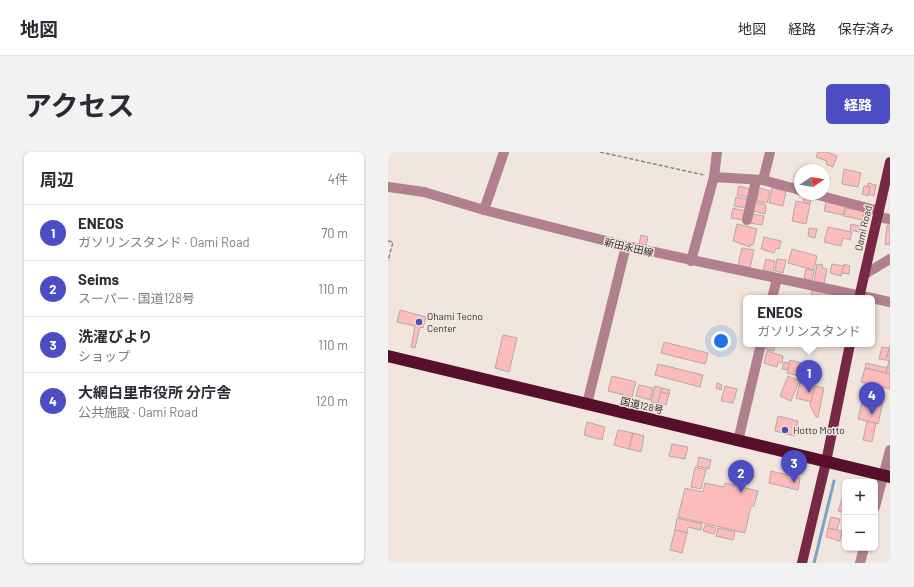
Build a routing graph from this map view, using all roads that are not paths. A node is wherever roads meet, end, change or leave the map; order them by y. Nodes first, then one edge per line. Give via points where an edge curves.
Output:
1 (504, 152) edge
2 (717, 152) edge
3 (770, 152) edge
4 (890, 162) edge
5 (714, 177) junction
6 (759, 180) junction
7 (388, 187) edge
8 (794, 189) edge
9 (830, 199) edge
10 (484, 210) junction
11 (879, 214) junction
12 (889, 219) dead end
13 (747, 220) dead end
14 (626, 246) junction
15 (890, 259) edge
16 (691, 261) junction
17 (865, 274) junction
18 (777, 279) junction
19 (773, 295) edge
20 (850, 295) edge
21 (860, 295) edge
22 (875, 299) edge
23 (890, 302) edge
24 (760, 347) edge
25 (849, 347) edge
26 (388, 356) edge
27 (587, 404) junction
28 (738, 441) junction
29 (890, 450) edge
30 (826, 462) junction
31 (887, 476) edge
32 (878, 499) edge
33 (863, 551) edge
34 (802, 563) edge
35 (860, 563) edge

1 - 10 street
2 - 5 street
3 - 6 street
4 - 11 main road, Oami Road
5 - 6 street
5 - 16 street
6 - 8 street
6 - 13 street
7 - 10 street, 新田永田線 via 424,192
9 - 11 street
10 - 14 street, 新田永田線
11 - 12 street
11 - 17 main road, Oami Road
14 - 16 street, 新田永田線
14 - 27 street
15 - 17 street
16 - 18 street, 新田永田線
17 - 21 main road, Oami Road
18 - 19 street
18 - 20 street, 新田永田線
22 - 23 street, 新田永田線
24 - 28 street
25 - 30 main road
26 - 27 highway, 国道128号
27 - 28 highway, 国道128号
28 - 30 highway, 国道128号
29 - 31 street
30 - 31 highway, 国道128号
30 - 34 main road
31 - 32 street
33 - 35 street

